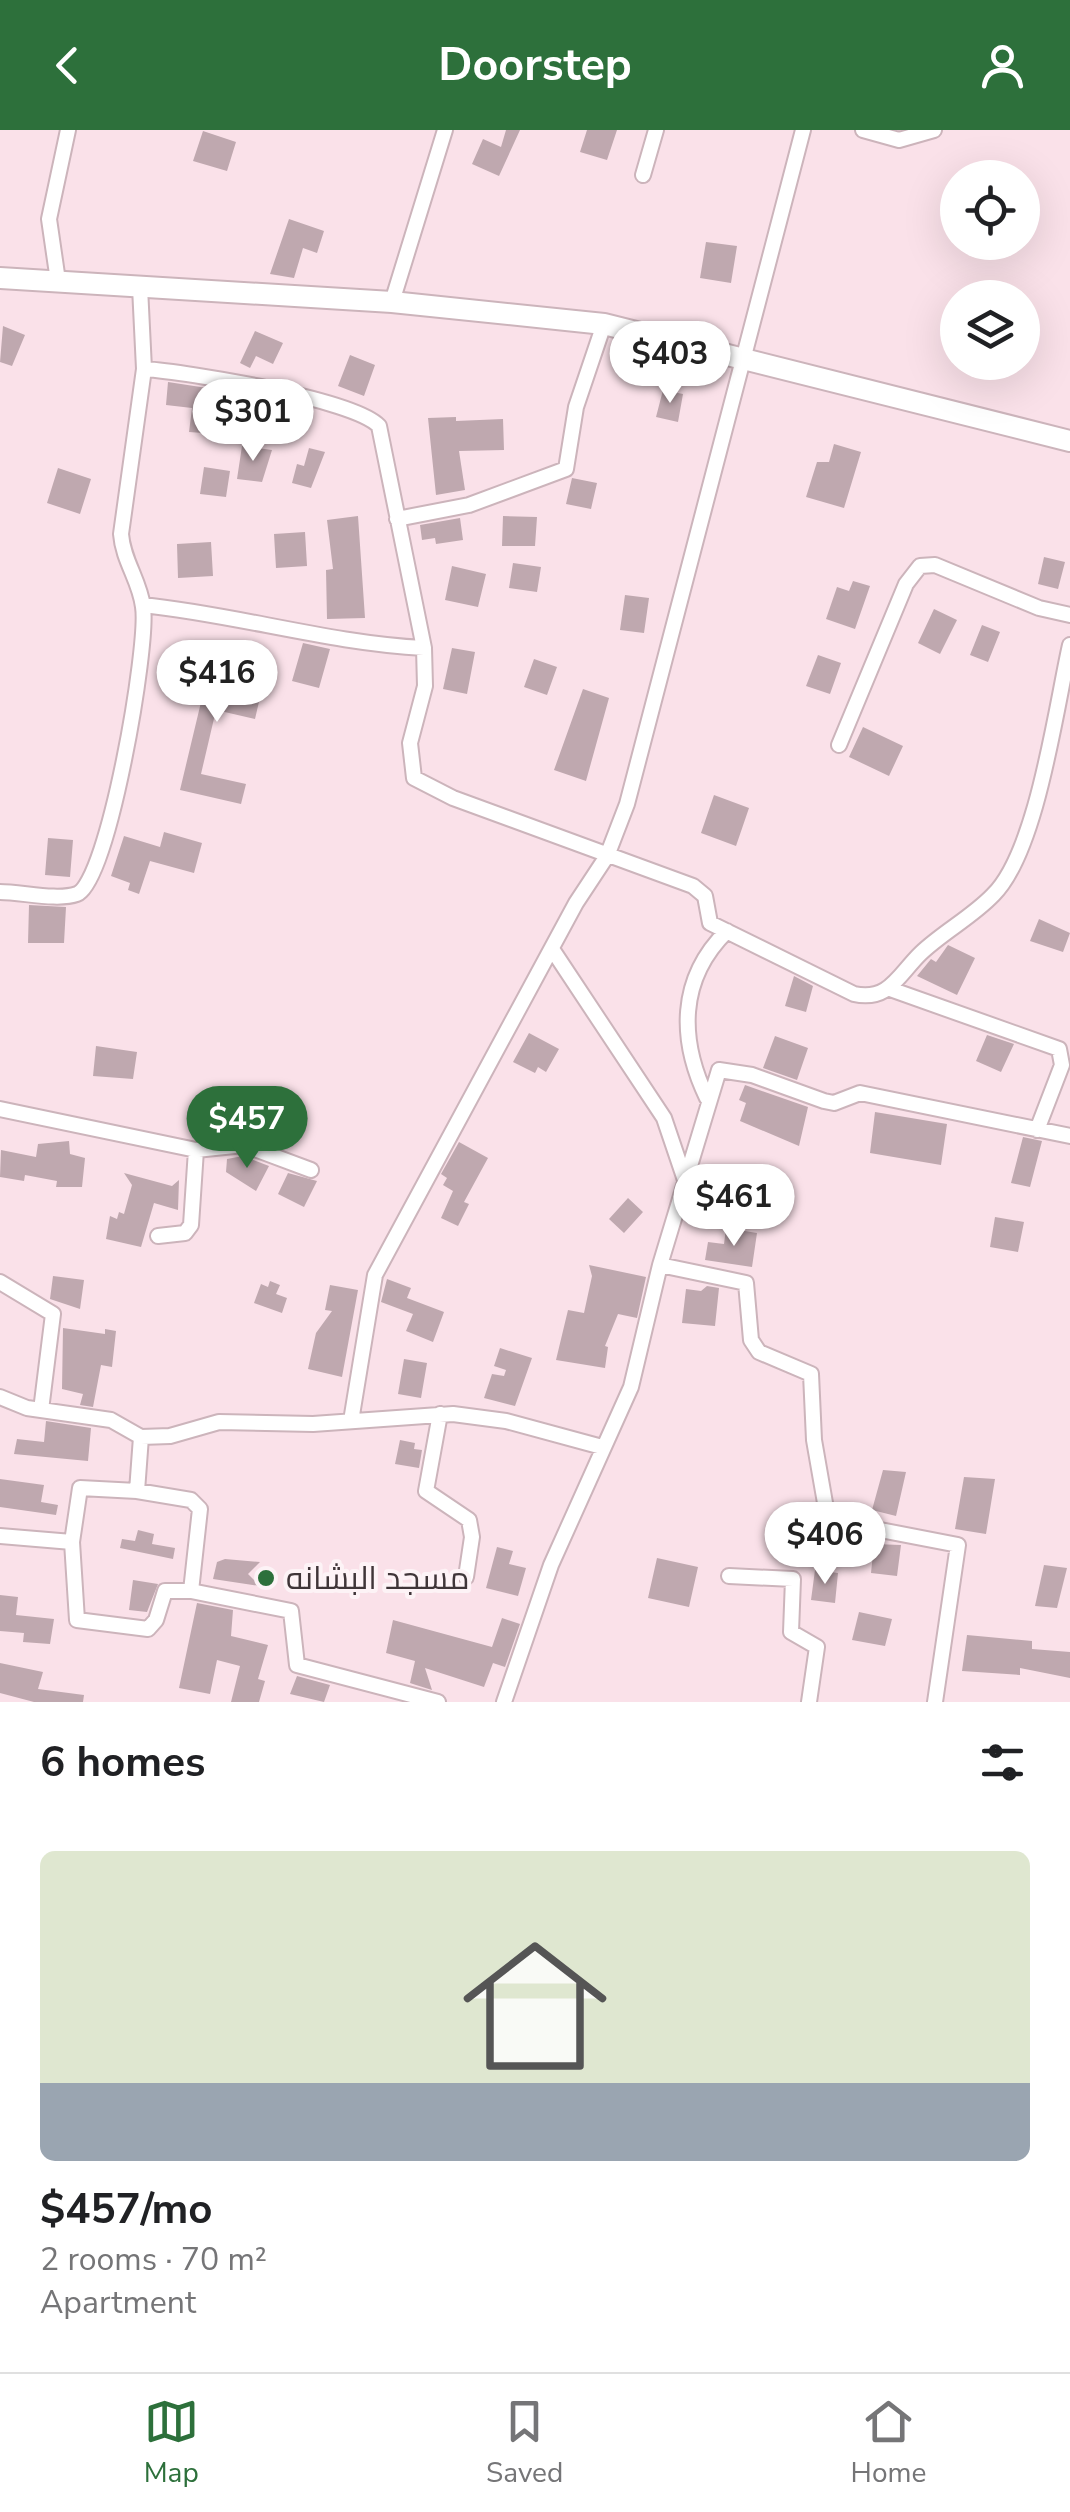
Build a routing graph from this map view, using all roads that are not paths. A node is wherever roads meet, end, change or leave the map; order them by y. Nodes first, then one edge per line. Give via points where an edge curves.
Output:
1 (68, 130) edge
2 (444, 130) edge
3 (656, 130) edge
4 (803, 130) edge
5 (864, 130) edge
6 (934, 130) edge
7 (644, 176) dead end
8 (0, 278) edge
9 (58, 281) junction
10 (140, 287) junction
11 (392, 302) junction
12 (604, 324) junction
13 (744, 356) junction
14 (144, 369) junction
15 (1070, 441) edge
16 (398, 519) junction
17 (144, 604) junction
18 (1070, 614) edge
19 (1070, 645) edge
20 (424, 648) junction
21 (839, 745) dead end
22 (607, 856) junction
23 (0, 892) edge
24 (727, 931) junction
25 (552, 949) junction
26 (890, 989) junction
27 (707, 1098) junction
28 (0, 1109) edge
29 (1037, 1130) junction
30 (1070, 1136) edge
31 (196, 1150) junction
32 (311, 1170) dead end
33 (685, 1180) junction
34 (158, 1236) dead end
35 (660, 1265) junction
36 (0, 1282) edge
37 (0, 1397) edge
38 (41, 1410) junction
39 (440, 1414) junction
40 (351, 1421) junction
41 (141, 1437) junction
42 (602, 1447) junction
43 (136, 1491) junction
44 (0, 1536) edge
45 (72, 1542) junction
46 (729, 1576) dead end
47 (466, 1577) dead end
48 (191, 1591) junction
49 (438, 1702) edge
50 (504, 1702) edge
51 (809, 1702) edge
52 (935, 1702) edge

1 - 9 street via 49,219
2 - 11 street
3 - 7 street
4 - 13 street
5 - 6 street via 898,140
8 - 9 main road
9 - 10 main road
10 - 11 main road
10 - 14 street
11 - 12 main road
12 - 13 main road
12 - 16 street via 576,407 566,469 469,506
13 - 15 main road
13 - 22 street via 652,713
14 - 16 street via 249,384 374,420
14 - 17 street via 121,534 123,557
16 - 20 street
17 - 20 street via 367,645
17 - 23 street via 137,704 86,887 74,895
18 - 21 street via 935,565 920,566 906,584
19 - 26 street via 1035,804 1008,872 994,895 937,938
20 - 22 street via 426,686 410,743 414,778
22 - 24 street via 699,890 706,918
22 - 25 street
24 - 26 street via 854,994 869,997
24 - 27 street via 707,954 688,998 688,1050
25 - 33 street via 664,1118
25 - 40 street via 376,1275
26 - 29 street via 1059,1049 1062,1064
27 - 29 street via 725,1068 824,1101 860,1093
27 - 33 street
28 - 31 street
29 - 30 street
31 - 32 street via 244,1145
31 - 34 street via 191,1225
33 - 35 street
35 - 42 street via 632,1387
35 - 52 street via 746,1284 751,1340 759,1352 810,1374 828,1520 958,1545
36 - 38 street via 53,1314
37 - 38 street
38 - 41 street via 111,1420
39 - 40 street
39 - 42 street via 506,1421
39 - 47 street via 426,1490 468,1520
40 - 41 street via 219,1422
41 - 43 street
42 - 50 street
43 - 45 street via 80,1488
43 - 48 street via 198,1505
44 - 45 street
45 - 48 street via 78,1620 148,1629 165,1591
46 - 51 street via 793,1579 791,1632 817,1647
48 - 49 street via 291,1611 297,1665

